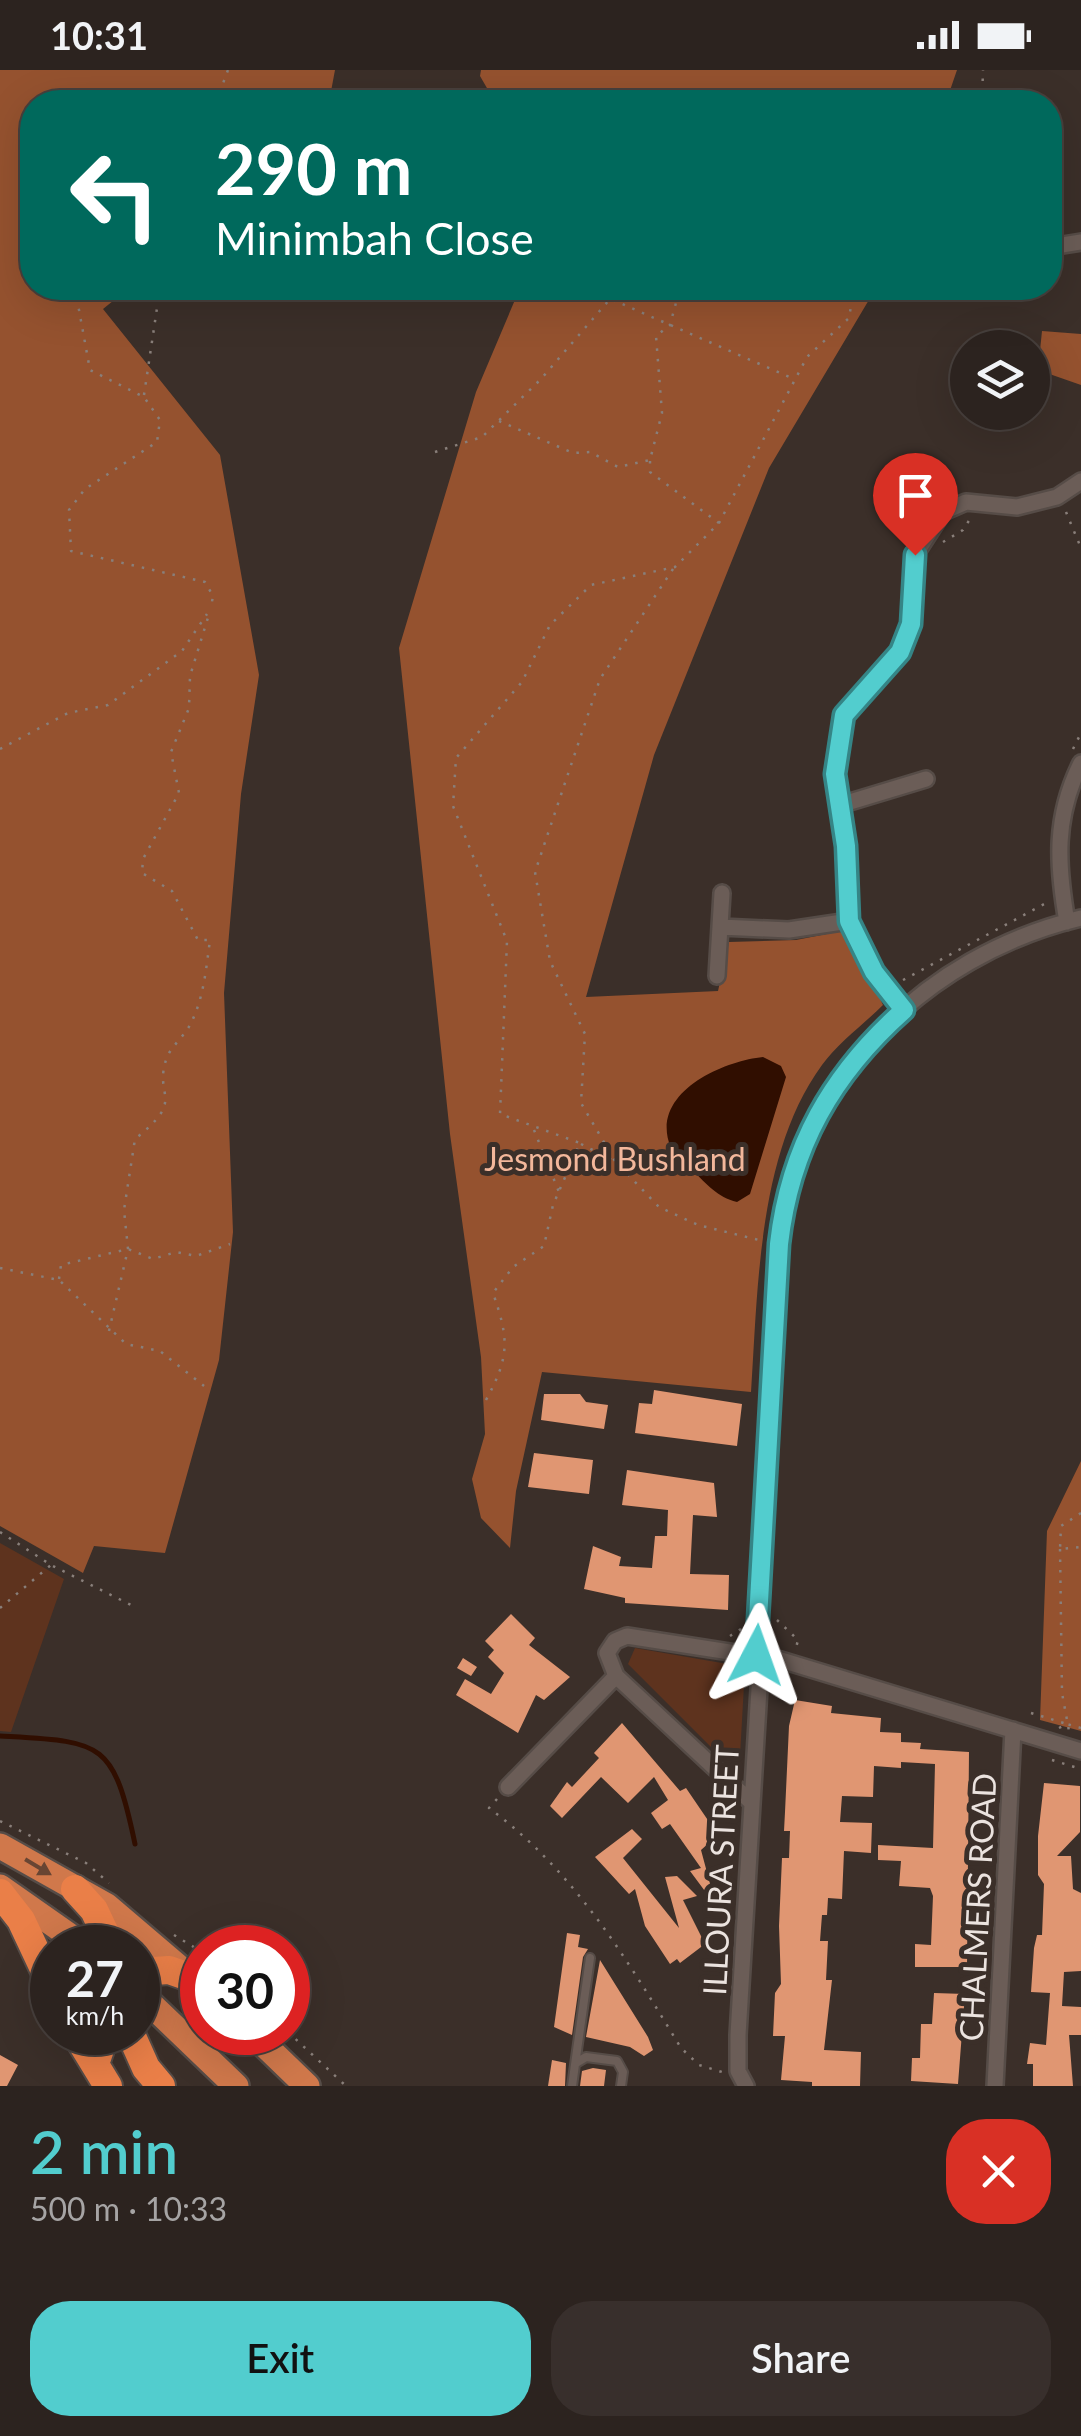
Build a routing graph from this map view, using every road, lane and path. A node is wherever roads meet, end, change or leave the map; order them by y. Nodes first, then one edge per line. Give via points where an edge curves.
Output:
1 (77, 300) edge
2 (158, 300) edge
3 (609, 300) edge
4 (612, 300) edge
5 (677, 300) edge
6 (852, 300) edge
7 (670, 325) junction
8 (795, 379) junction
9 (144, 396) junction
10 (499, 421) junction
11 (435, 452) dead end
12 (650, 460) junction
13 (1081, 481) edge
14 (936, 484) dead end
15 (969, 502) junction
16 (1064, 508) dead end
17 (718, 523) junction
18 (936, 547) dead end
19 (1081, 548) edge
20 (675, 567) junction
21 (210, 610) junction
22 (0, 749) edge
23 (1081, 763) edge
24 (926, 779) dead end
25 (840, 805) junction
26 (1049, 892) dead end
27 (722, 893) dead end
28 (1074, 920) edge
29 (849, 921) junction
30 (721, 926) junction
31 (717, 976) dead end
32 (897, 978) dead end
33 (904, 1010) junction
34 (533, 1128) junction
35 (580, 1143) junction
36 (614, 1161) junction
37 (559, 1192) junction
38 (230, 1244) dead end
39 (779, 1244) junction
40 (128, 1248) junction
41 (0, 1268) edge
42 (59, 1280) junction
43 (109, 1331) junction
44 (204, 1386) dead end
45 (486, 1400) dead end
46 (1081, 1512) edge
47 (0, 1532) edge
48 (1081, 1547) edge
49 (1060, 1550) junction
50 (52, 1565) junction
51 (133, 1606) dead end
52 (0, 1608) edge
53 (776, 1620) dead end
54 (796, 1649) dead end
55 (758, 1656) junction
56 (616, 1676) junction
57 (1031, 1713) dead end
58 (1067, 1724) junction
59 (1058, 1728) dead end
60 (1081, 1728) edge
61 (1013, 1730) junction
62 (1068, 1731) dead end
63 (1081, 1751) edge
64 (1050, 1758) dead end
65 (1081, 1769) edge
66 (508, 1787) dead end
67 (751, 1802) junction
68 (489, 1808) dead end
69 (0, 1846) edge
70 (75, 1888) junction
71 (0, 1890) edge
72 (52, 1925) edge
73 (101, 1925) edge
74 (30, 1938) edge
75 (590, 1958) dead end
76 (180, 1968) edge
77 (160, 2013) edge
78 (310, 2052) edge
79 (140, 2055) edge
80 (275, 2055) edge
81 (576, 2063) junction
82 (742, 2079) edge
83 (161, 2086) edge
84 (236, 2086) edge
85 (307, 2086) edge
86 (346, 2086) edge
87 (572, 2086) edge
88 (621, 2086) edge
89 (996, 2086) edge

1 - 9 path via 90,370
2 - 9 path
3 - 10 path
4 - 7 path
5 - 7 path
6 - 8 path via 849,318 807,357
7 - 8 path
7 - 12 path via 656,336 662,414
8 - 17 path
9 - 21 path via 160,420 157,442 85,489 68,510 71,551 205,582 213,596
10 - 11 path via 482,437
10 - 12 path via 618,467
12 - 17 path via 650,472
13 - 15 street via 1057,496 1017,506
14 - 15 path via 964,490
15 - 18 path via 963,530
15 - 25 street via 943,512 915,555 911,624 900,652 844,715 836,744
16 - 19 path
17 - 20 path
20 - 34 path via 591,586 550,625 522,682 456,758 453,806 507,941 500,1114
20 - 36 path via 600,679 536,872 550,961 585,1034 581,1103
21 - 22 path via 182,650 108,705 68,714
21 - 40 path via 190,676 189,708 171,752 179,794 142,859 142,873 172,891 198,940 210,940 202,994 167,1058 168,1100 156,1122 135,1139 124,1210
23 - 28 street via 1065,799 1057,848
24 - 25 street
25 - 29 street
26 - 32 path via 1042,909 980,935 908,979
27 - 30 street
28 - 33 street, ILLOURA STREET via 1000,948
29 - 30 street via 789,930
29 - 33 street via 874,972
30 - 31 street
33 - 39 street, ILLOURA STREET via 846,1066 822,1103 792,1173
34 - 35 path
34 - 37 path
35 - 36 path
35 - 37 path
36 - 39 path via 659,1207 698,1225
37 - 45 path via 544,1246 513,1267 493,1293 508,1336 501,1373
38 - 40 path via 196,1256 176,1252 153,1259
39 - 55 street, ILLOURA STREET
40 - 42 path via 61,1265
40 - 43 path
41 - 42 path
42 - 43 path
43 - 44 path via 126,1344 160,1351
46 - 49 path via 1061,1526
47 - 50 path
48 - 49 path
49 - 58 path
50 - 51 path
50 - 52 path
53 - 54 path via 798,1640
55 - 56 street via 627,1636 608,1653
55 - 61 street
55 - 67 street, ILLOURA STREET
56 - 66 street
56 - 67 street
57 - 58 path
58 - 59 path
58 - 60 path
58 - 62 path
61 - 63 street
61 - 89 street, CHALMERS ROAD
64 - 65 path
67 - 82 street, ILLOURA STREET
68 - 82 path via 549,1858 588,1902 681,2048 715,2073
69 -> 70 highway
70 - 73 highway
70 - 76 highway
71 - 72 highway
71 - 74 highway
75 - 81 lane
77 - 84 highway
78 - 86 path
79 - 83 highway
80 - 85 highway
81 - 87 lane
81 - 88 lane via 586,2056 617,2061

